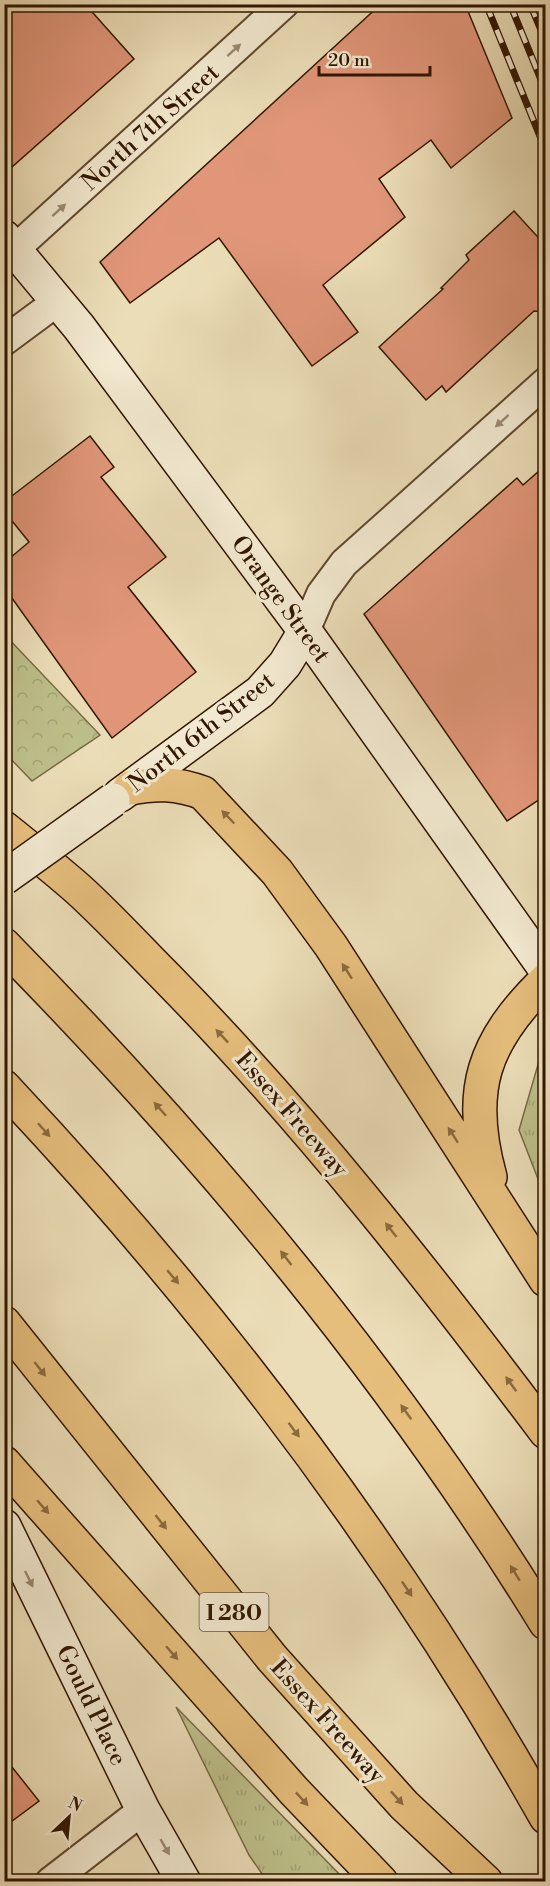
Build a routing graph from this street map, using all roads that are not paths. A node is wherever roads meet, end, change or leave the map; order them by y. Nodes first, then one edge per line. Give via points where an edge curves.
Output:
1 (284, 4) edge
2 (10, 243) edge
3 (58, 301) junction
4 (4, 341) edge
5 (546, 382) edge
6 (305, 631) junction
7 (121, 794) junction
8 (4, 828) edge
9 (4, 878) edge
10 (4, 945) edge
11 (546, 970) edge
12 (546, 980) edge
13 (4, 1087) edge
14 (507, 1220) junction
15 (546, 1280) edge
16 (4, 1323) edge
17 (546, 1431) edge
18 (4, 1463) edge
19 (4, 1526) edge
20 (546, 1623) edge
21 (143, 1810) junction
22 (546, 1817) edge
23 (50, 1881) edge
24 (184, 1881) edge
25 (381, 1881) edge
26 (486, 1881) edge

2 -> 1 street, North 7th Street
2 - 3 main road, Orange Street
3 - 4 street
3 - 6 main road, Orange Street
5 -> 6 street, North 6th Street via 344,563 321,594
6 - 7 main road, North 6th Street via 285,664 260,692
6 - 11 main road, Orange Street
7 - 9 main road, North 6th Street, bridge
14 -> 7 highway via 331,946 254,844 203,793 162,783
17 -> 8 highway, Essex Freeway via 453,1307 274,1092 78,889
20 -> 10 highway via 458,1485 337,1322 181,1132
12 - 14 highway via 521,1004 494,1045 481,1086 479,1132 491,1182
13 -> 22 highway via 170,1273 322,1467 413,1598
14 - 15 highway
16 -> 26 highway, Essex Freeway / I 280 via 272,1658 404,1805
18 -> 25 highway via 294,1791
19 -> 21 main road, Gould Place
21 - 23 street
21 -> 24 main road, Gould Place

